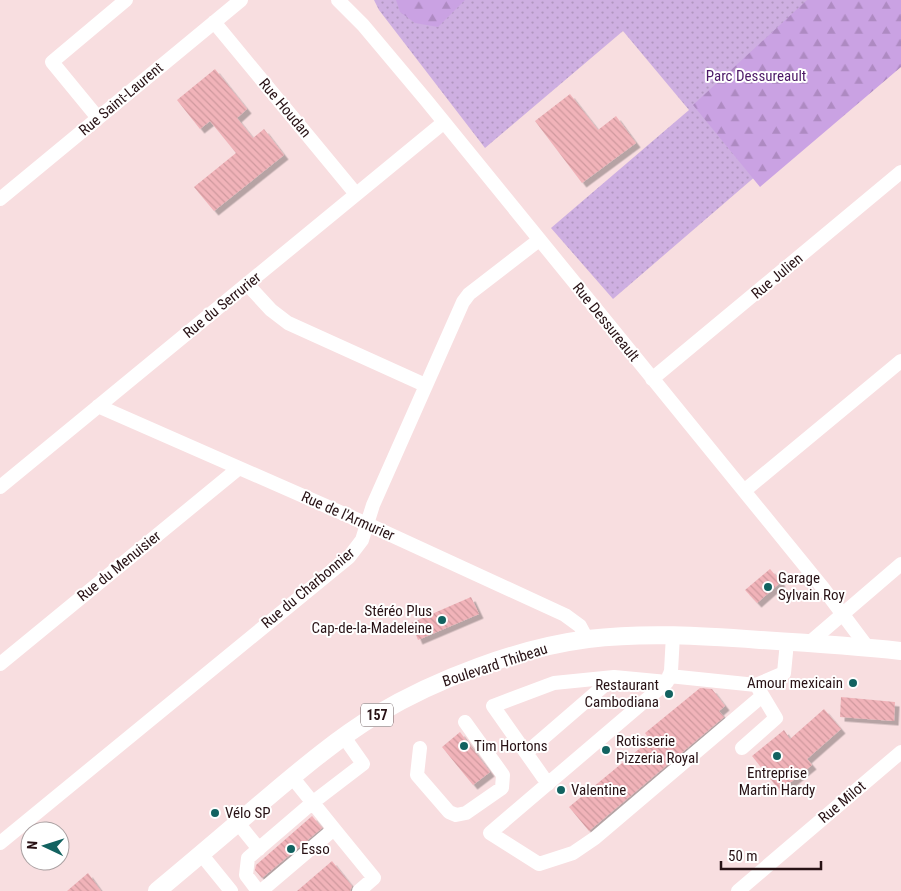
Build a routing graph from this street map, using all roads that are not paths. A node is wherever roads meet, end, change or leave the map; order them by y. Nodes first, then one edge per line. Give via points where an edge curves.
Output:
1 (126, 0) edge
2 (241, 0) edge
3 (338, 0) edge
4 (349, 0) edge
5 (357, 18) junction
6 (214, 22) junction
7 (98, 118) junction
8 (443, 123) junction
9 (901, 172) edge
10 (356, 194) junction
11 (0, 199) edge
12 (540, 240) junction
13 (248, 284) junction
14 (901, 361) edge
15 (652, 380) junction
16 (425, 385) junction
17 (98, 406) junction
18 (239, 468) junction
19 (0, 487) edge
20 (744, 491) junction
21 (367, 524) junction
22 (901, 564) edge
23 (842, 614) junction
24 (673, 635) junction
25 (587, 640) junction
26 (787, 642) junction
27 (809, 643) junction
28 (868, 648) junction
29 (901, 651) edge
30 (0, 664) edge
31 (614, 677) junction
32 (668, 679) junction
33 (759, 690) junction
34 (465, 722) dead end
35 (344, 737) junction
36 (420, 748) dead end
37 (742, 748) dead end
38 (901, 752) edge
39 (526, 753) junction
40 (292, 777) junction
41 (548, 784) junction
42 (312, 803) junction
43 (238, 823) junction
44 (334, 829) junction
45 (0, 843) edge
46 (259, 849) junction
47 (201, 854) junction
48 (157, 891) edge
49 (231, 891) edge
50 (260, 891) edge
51 (359, 891) edge
52 (738, 891) edge

1 - 7 street via 52,62
2 - 6 street, Rue Saint-Laurent
3 - 5 street, Rue Dessureault
4 - 5 street
5 - 8 street, Rue Dessureault
6 - 7 street, Rue Saint-Laurent
6 - 10 street, Rue Houdan
7 - 11 street, Rue Saint-Laurent
8 - 10 street, Rue du Serrurier
8 - 12 street, Rue Dessureault
9 - 15 street, Rue Julien
10 - 13 street, Rue du Serrurier
12 - 15 street, Rue Dessureault
12 - 16 street, Rue du Charbonnier via 466,298
13 - 16 street via 275,315 288,323
13 - 17 street, Rue du Serrurier
14 - 20 street
15 - 20 street, Rue Dessureault
16 - 21 street, Rue du Charbonnier
17 - 18 street, Rue de l'Armurier
17 - 19 street, Rue du Serrurier
18 - 21 street, Rue de l'Armurier
18 - 30 street, Rue du Menuisier
20 - 23 street, Rue Dessureault
21 - 25 street, Rue de l'Armurier via 565,615 580,626
21 - 45 street, Rue du Charbonnier via 362,540 349,557
22 - 23 street
23 - 27 street
23 - 28 street, Rue Dessureault
24 - 25 main road, Boulevard Thibeau / 157
24 - 26 main road, Boulevard Thibeau / 157
24 - 32 street
25 - 35 main road, Boulevard Thibeau / 157 via 524,653 454,677 398,703
26 - 27 main road, Boulevard Thibeau / 157
26 - 33 street via 784,673
27 - 28 main road, Boulevard Thibeau / 157
28 - 29 main road, Boulevard Thibeau / 157
31 - 32 street
31 - 39 street
31 - 39 street via 554,683 493,706
32 - 33 street
32 - 41 street
33 - 37 street via 776,718
33 - 41 street via 595,838 573,853 539,864 490,833
34 - 36 street via 503,775 502,788 466,813 456,815 449,812 417,775
35 - 40 main road, Boulevard Thibeau / 157
35 - 42 street via 363,764
38 - 52 street, Rue Milot
39 - 41 street
40 - 42 street
40 - 43 main road, Boulevard Thibeau / 157
42 - 44 street
42 - 46 street
43 - 46 street
43 - 47 main road, Boulevard Thibeau / 157
44 - 50 street
44 - 51 street via 374,878
46 - 50 street via 248,858 246,875
47 - 48 main road, Boulevard Thibeau / 157
47 - 49 street

